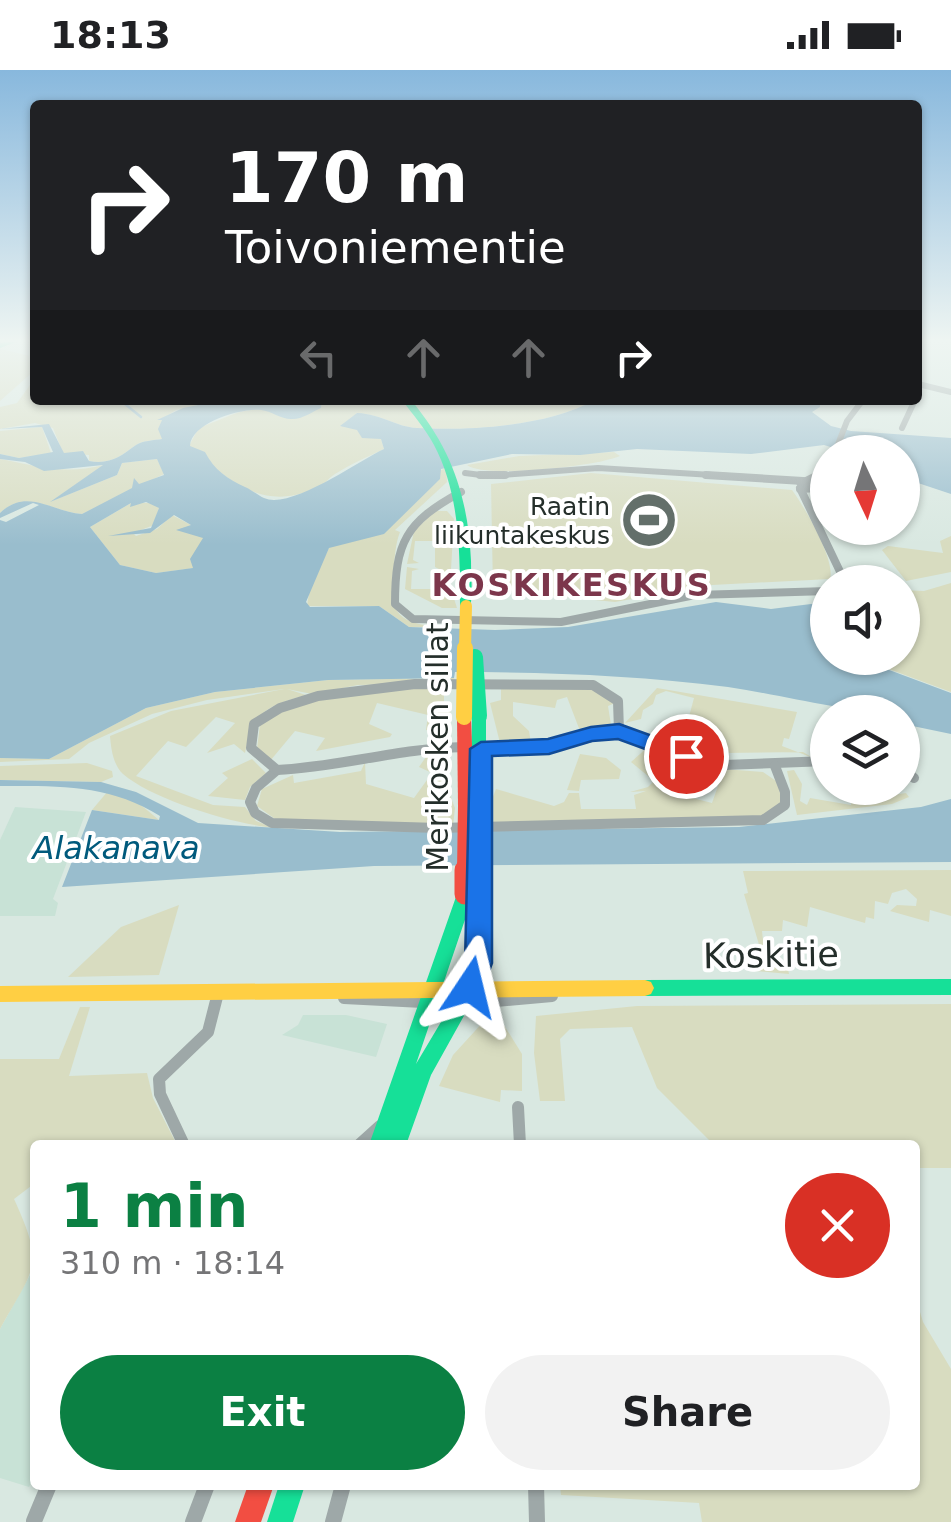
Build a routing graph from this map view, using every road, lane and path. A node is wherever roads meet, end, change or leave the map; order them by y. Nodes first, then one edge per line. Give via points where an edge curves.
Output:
1 (418, 409) edge
2 (856, 410) edge
3 (911, 410) edge
4 (902, 428) dead end
5 (842, 435) edge
6 (497, 476) junction
7 (464, 478) junction
8 (810, 479) edge
9 (801, 484) junction
10 (810, 486) edge
11 (809, 508) joint
12 (427, 510) junction
13 (465, 514) junction
14 (838, 565) edge
15 (810, 592) edge
16 (471, 606) junction
17 (619, 732) junction
18 (472, 748) junction
19 (810, 763) edge
20 (776, 766) junction
21 (277, 770) junction
22 (472, 896) junction
23 (951, 986) edge
24 (218, 993) junction
25 (0, 994) edge
26 (431, 995) junction
27 (466, 996) junction
28 (518, 1107) dead end
29 (396, 1118) junction
30 (182, 1140) edge
31 (366, 1140) edge
32 (382, 1140) edge
33 (396, 1140) edge
34 (407, 1140) edge
35 (520, 1140) edge
36 (48, 1490) edge
37 (205, 1490) edge
38 (259, 1490) edge
39 (290, 1490) edge
40 (342, 1490) edge
41 (536, 1490) edge
42 (34, 1521) edge
43 (193, 1522) edge
44 (248, 1522) edge
45 (280, 1522) edge
46 (333, 1522) edge
47 (537, 1522) edge

1 - 7 main road, Merikosken sillat
2 - 5 street
3 - 4 street
6 - 7 street
6 - 7 street
6 - 9 street via 598,468
7 - 12 street
7 - 13 main road, Merikosken sillat
7 - 16 main road, Merikosken sillat via 476,509
8 - 9 street
9 - 10 street
9 - 11 street
11 - 14 street
12 - 13 street via 446,504
12 - 15 street via 402,538 395,604 406,616 434,622 561,622 695,595
13 - 16 main road, Merikosken sillat
16 - 18 main road, Merikosken sillat, bridge
17 - 18 street via 549,747
17 - 20 street via 695,760
17 - 21 street via 620,709 609,692 583,684 343,689 263,715 250,734 254,754
18 - 21 street via 415,748
18 - 22 main road, Merikosken sillat, bridge
19 - 20 street
20 - 21 street via 786,805 763,820 303,827 262,820 250,802
22 - 26 main road, Merikosken sillat
22 - 27 main road, Merikosken sillat via 478,963
23 - 27 main road, Koskitie
24 - 25 main road, Koskitie
24 - 26 main road, Koskitie
24 - 30 street via 208,1032 159,1079
26 - 27 main road, Koskitie
26 - 29 main road, Merikosken sillat
27 - 29 main road
28 - 35 street
29 - 31 street
29 - 32 main road
29 - 33 main road
29 - 34 street
36 - 42 street
37 - 43 street
38 - 44 main road
39 - 45 main road
40 - 46 street
41 - 47 street

